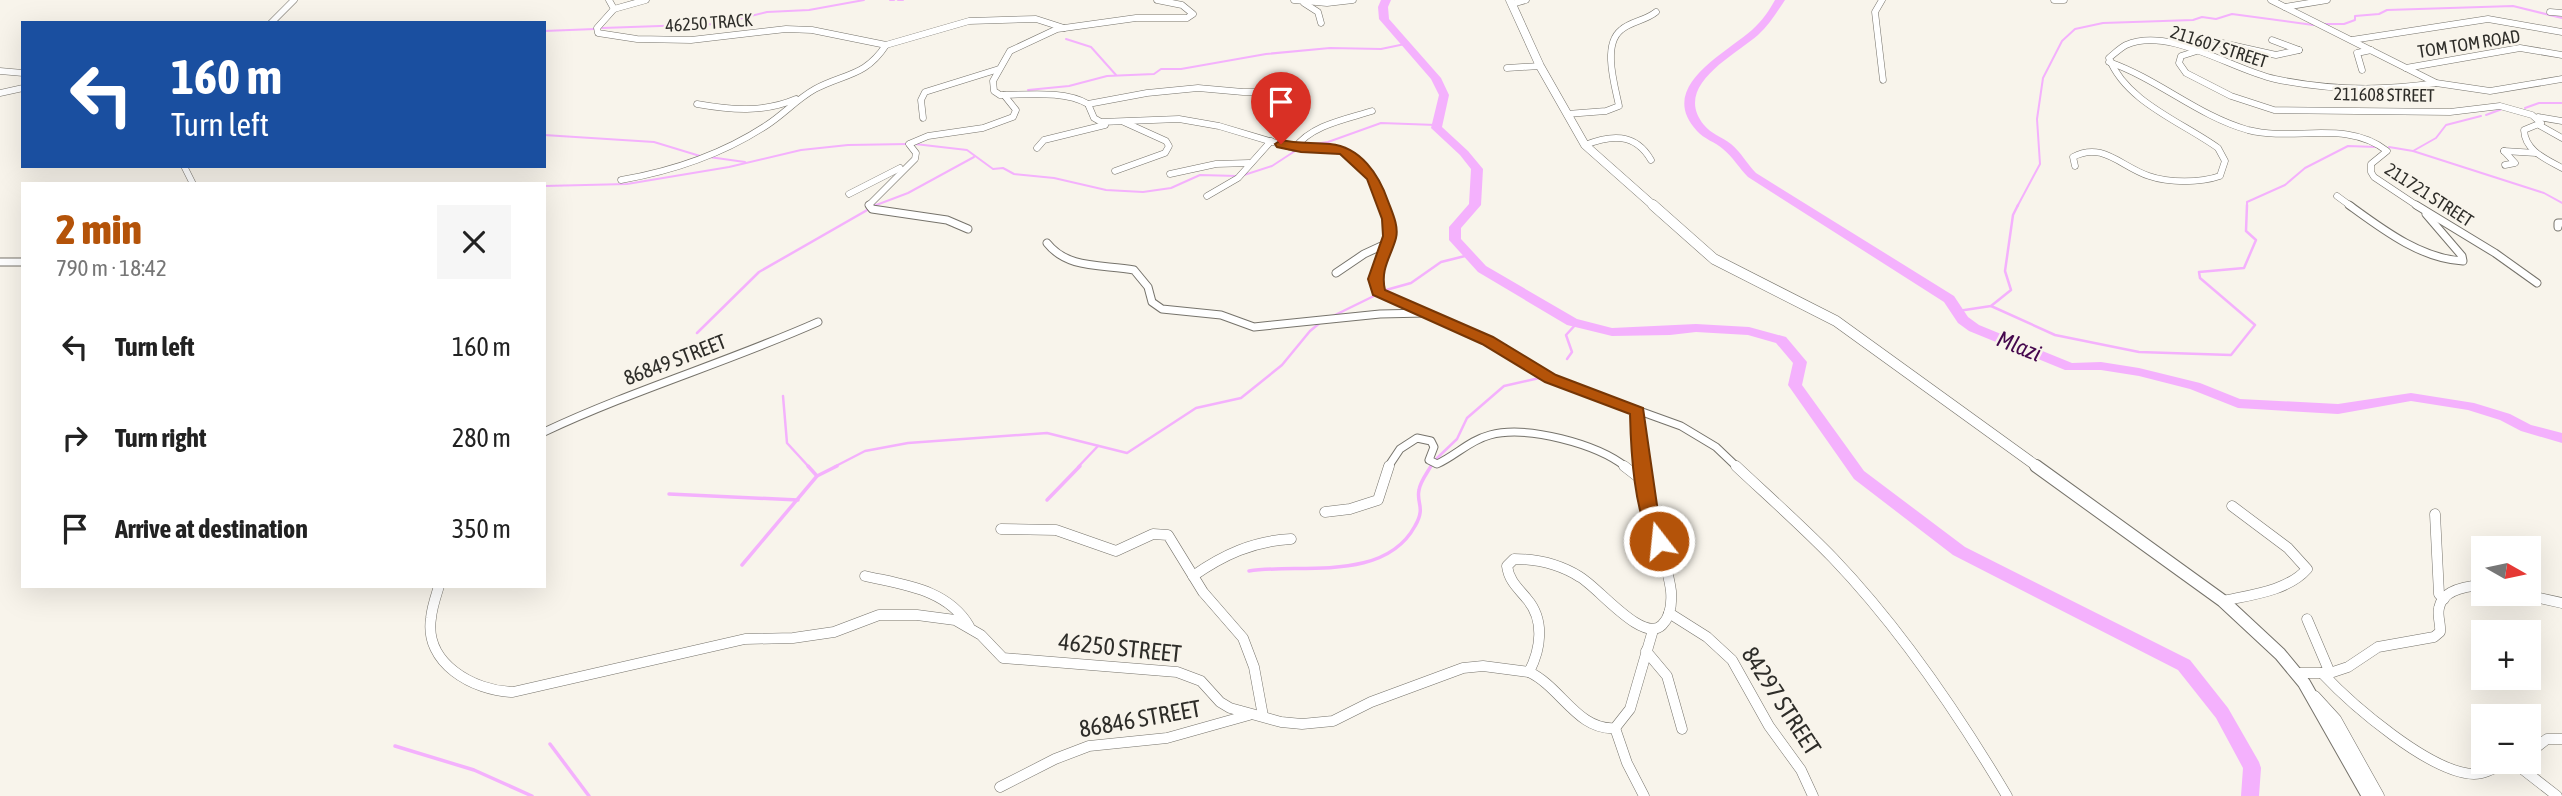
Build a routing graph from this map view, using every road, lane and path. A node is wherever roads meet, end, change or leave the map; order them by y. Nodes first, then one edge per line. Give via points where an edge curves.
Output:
1 (294, 0) edge
2 (609, 0) edge
3 (646, 0) edge
4 (1157, 0) edge
5 (1294, 0) edge
6 (1353, 0) edge
7 (1526, 0) edge
8 (1882, 0) edge
9 (2054, 0) edge
10 (2064, 0) edge
11 (2271, 0) edge
12 (2327, 0) edge
13 (1302, 2) junction
14 (1511, 2) edge
15 (2285, 7) junction
16 (614, 9) junction
17 (1656, 12) dead end
18 (2550, 12) dead end
19 (2562, 13) edge
20 (273, 21) edge
21 (1321, 23) dead end
22 (1064, 28) junction
23 (2562, 32) edge
24 (2272, 40) dead end
25 (2352, 40) junction
26 (886, 45) junction
27 (2371, 50) junction
28 (2195, 51) junction
29 (2562, 55) edge
30 (2109, 62) junction
31 (1540, 66) junction
32 (1001, 68) junction
33 (1507, 68) dead end
34 (2406, 68) junction
35 (2362, 70) dead end
36 (0, 71) edge
37 (21, 73) edge
38 (2562, 79) edge
39 (1883, 80) dead end
40 (2436, 83) junction
41 (21, 88) edge
42 (814, 89) junction
43 (1299, 92) dead end
44 (0, 93) edge
45 (1004, 95) junction
46 (698, 104) dead end
47 (1088, 104) junction
48 (1373, 111) dead end
49 (1567, 114) junction
50 (923, 118) dead end
51 (1124, 121) junction
52 (2538, 121) junction
53 (2562, 121) edge
54 (1115, 122) junction
55 (2562, 138) edge
56 (1271, 141) junction
57 (1585, 145) junction
58 (1037, 148) dead end
59 (1295, 148) junction
60 (2536, 153) junction
61 (915, 159) junction
62 (1651, 160) dead end
63 (1249, 163) junction
64 (2075, 166) dead end
65 (2505, 166) dead end
66 (2562, 168) edge
67 (1115, 171) dead end
68 (1170, 174) dead end
69 (621, 180) dead end
70 (849, 194) dead end
71 (1208, 195) dead end
72 (2337, 196) dead end
73 (2421, 209) junction
74 (968, 229) dead end
75 (1390, 242) junction
76 (1047, 243) dead end
77 (0, 262) edge
78 (21, 262) edge
79 (1336, 273) dead end
80 (2538, 283) dead end
81 (1429, 313) junction
82 (818, 322) dead end
83 (1638, 411) junction
84 (546, 431) edge
85 (1646, 483) junction
86 (2232, 506) dead end
87 (1325, 512) dead end
88 (2435, 514) dead end
89 (1001, 529) dead end
90 (1291, 539) dead end
91 (865, 576) dead end
92 (1192, 576) junction
93 (2471, 587) edge
94 (438, 588) edge
95 (2541, 598) edge
96 (2444, 599) junction
97 (2223, 601) junction
98 (2562, 603) edge
99 (1669, 613) junction
100 (2307, 619) dead end
101 (969, 626) junction
102 (1653, 630) junction
103 (1646, 651) junction
104 (1529, 672) junction
105 (2321, 673) junction
106 (2300, 678) junction
107 (1257, 715) junction
108 (1615, 728) junction
109 (1682, 729) dead end
110 (2562, 739) edge
111 (2541, 743) edge
112 (2471, 773) edge
113 (2527, 774) edge
114 (1000, 787) dead end
115 (1644, 796) edge
116 (1813, 796) edge
117 (2007, 796) edge
118 (2368, 796) edge
119 (2379, 796) edge
120 (2557, 796) edge

1 - 20 street
2 - 16 street
3 - 16 street
4 - 22 street via 1182,5 1193,13 1188,18 1136,18
5 - 13 street
6 - 13 street
7 - 14 street
8 - 39 street via 1875,12
9 - 10 street
11 - 15 street, TOM TOM ROAD
12 - 15 street
13 - 21 street via 1318,12
14 - 31 street
15 - 25 street, TOM TOM ROAD
16 - 26 street, 46250 TRACK via 597,28 598,33 691,40 819,30
17 - 49 street via 1615,37 1610,65 1619,106
18 - 19 street
22 - 26 street, 46250 TRACK via 1018,18 969,21
22 - 32 street via 1014,49
23 - 25 street via 2488,19
24 - 28 street via 2298,50 2276,55 2222,43
25 - 27 street, TOM TOM ROAD
26 - 42 street via 873,65 860,74
27 - 34 street, TOM TOM ROAD
27 - 35 street via 2357,53
28 - 30 street, 211607 STREET via 2162,42 2138,42 2117,49
28 - 40 street, 211607 STREET via 2254,74 2292,82
28 - 52 street, 211608 STREET via 2179,59 2182,69 2260,107 2294,112 2450,112 2501,106
29 - 34 street, TOM TOM ROAD via 2520,48
30 - 64 street via 2119,81 2218,148 2225,161 2218,178 2149,177 2102,152 2077,154
30 - 73 street, 211721 STREET via 2137,71 2185,100 2255,132 2370,138 2387,151 2372,160 2372,175
31 - 33 street
31 - 49 street
32 - 45 street via 993,84 995,93
32 - 50 street via 925,92
34 - 40 street
36 - 37 street
38 - 40 street via 2490,91
41 - 44 street
42 - 46 street via 788,103 754,110
42 - 69 street via 736,142 664,173
43 - 47 street via 1198,88
45 - 47 street
45 - 61 street via 1016,110 1013,117 975,130 916,139 909,144
47 - 54 street via 1097,121
48 - 59 street via 1321,128
49 - 57 street
51 - 54 street
51 - 56 street via 1179,119
51 - 67 street via 1169,146 1165,153
52 - 53 street
52 - 55 street
52 - 60 street via 2522,133
54 - 58 street via 1051,138
56 - 59 street
56 - 63 street
57 - 62 street via 1598,138 1623,139 1642,146
57 - 97 street via 1714,259 1836,321
59 - 75 street via 1340,149 1364,166 1377,185
60 - 65 street via 2504,151 2515,164
60 - 66 street
61 - 70 street
61 - 74 street via 868,208 947,220
63 - 68 street via 1216,164
63 - 71 street via 1238,178
72 - 73 street via 2414,245 2447,260 2463,261
73 - 80 street, 211721 STREET
75 - 79 street
75 - 81 street via 1377,268 1378,292
76 - 81 street via 1055,255 1068,261 1136,271 1148,286 1152,302 1162,309 1221,315 1254,327
77 - 78 street
81 - 83 street via 1511,353 1551,379
82 - 84 street, 86849 STREET
83 - 85 street
83 - 117 street via 1681,426 1716,447 1833,558 1919,661
85 - 87 street via 1608,455 1531,434 1511,431 1485,436 1437,464 1429,460 1434,447 1430,441 1418,438 1396,448 1378,500
85 - 99 street via 1649,512 1667,565
86 - 97 street via 2288,548 2307,569 2281,586
88 - 96 street via 2439,594
89 - 92 street via 1056,530 1116,551 1125,550 1142,536 1160,533 1175,542
90 - 92 street via 1255,542
91 - 101 street via 933,593 959,611
92 - 107 street via 1244,639 1253,662
93 - 96 street
94 - 101 street, 46250 STREET via 430,620 436,653 492,692 513,692 745,639 834,632 879,615 944,618
95 - 98 street
96 - 105 street via 2438,612 2442,625 2434,637 2378,647 2348,667
97 - 106 street
99 - 102 street
99 - 116 street, 84297 STREET via 1732,660
100 - 105 street
101 - 107 street, 46250 STREET via 1003,658 1177,672 1201,681 1230,708
102 - 103 street
102 - 104 street via 1633,623 1574,573 1547,563 1514,559 1507,566 1508,576 1530,602 1539,623 1538,652
103 - 108 street via 1630,709
103 - 109 street via 1668,679
104 - 107 street, 46250 STREET via 1463,668 1324,722 1289,724
104 - 108 street via 1548,682 1590,726
105 - 106 street
105 - 112 street via 2372,721 2452,769
106 - 118 street
106 - 119 street via 2336,719
107 - 114 street, 86846 STREET via 1188,734 1092,745
108 - 115 street
110 - 111 street
113 - 120 street

